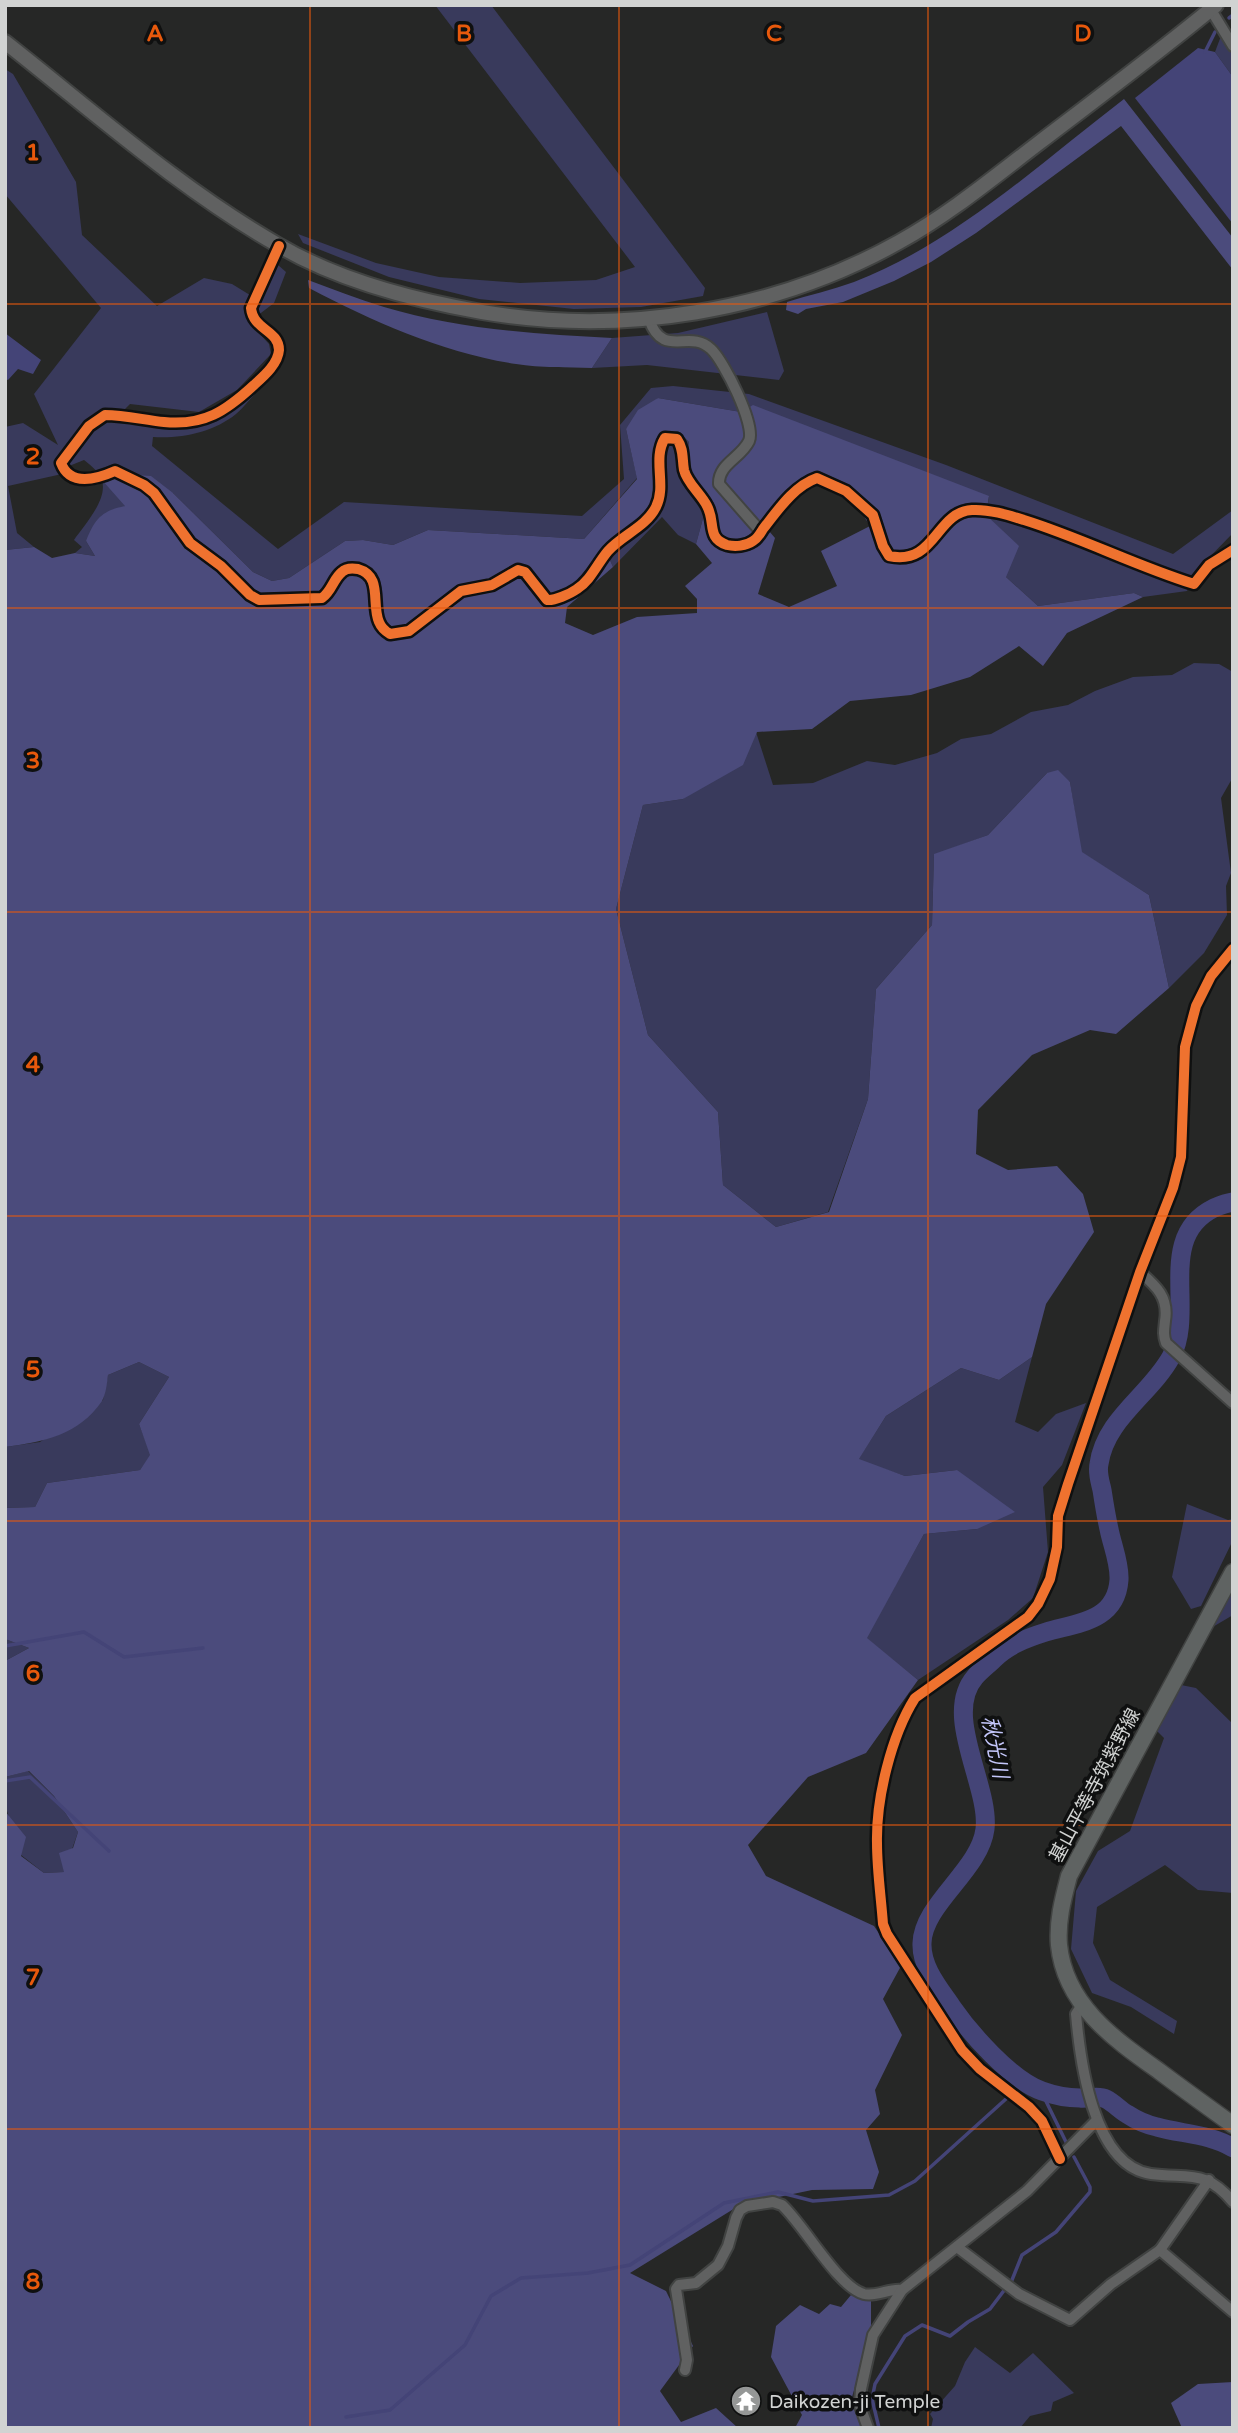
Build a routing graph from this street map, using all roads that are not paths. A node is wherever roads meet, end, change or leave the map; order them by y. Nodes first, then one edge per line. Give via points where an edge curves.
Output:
1 (1212, 7) edge
2 (5, 42) edge
3 (1233, 46) edge
4 (279, 246) junction
5 (649, 319) junction
6 (761, 531) junction
7 (1233, 550) edge
8 (1233, 949) edge
9 (1140, 1272) junction
10 (1233, 1403) edge
11 (1233, 1572) edge
12 (1082, 2005) junction
13 (1095, 2114) junction
14 (1233, 2125) edge
15 (1060, 2159) junction
16 (1209, 2180) junction
17 (1233, 2202) edge
18 (957, 2248) junction
19 (1160, 2250) junction
20 (902, 2290) junction
21 (1233, 2312) edge
22 (685, 2370) dead end
23 (868, 2428) edge

1 - 3 street
1 - 5 street via 958,204 897,243 771,295
2 - 4 street via 202,197
4 - 5 street via 373,286 441,305 565,321
4 - 6 street via 251,308 254,321 272,335 279,354 256,383 221,412 191,422 105,415 89,426 61,463 72,477 100,478 115,471 144,485 190,543 236,578 250,595 267,601 322,598 342,571 359,570 370,575 379,622 390,634 408,631 461,591 492,585 518,570 552,601 576,590 609,550 648,519 661,490 660,456 665,438 677,439 680,444 684,472 707,505 714,537 730,546 746,545
5 - 6 street via 660,338 707,345 740,399 750,423 750,439 724,468 719,484
6 - 7 street via 804,482 817,478 846,491 873,515 889,556 911,556 928,545 958,512 971,510 1048,527 1194,584 1209,565
8 - 9 street via 1210,976 1192,1021 1182,1069 1181,1157
9 - 10 street via 1165,1299 1163,1336 1167,1343
9 - 15 street via 1064,1495 1050,1579 1028,1617 915,1698 897,1734 882,1792 877,1841 887,1934 962,2050 1042,2121
11 - 12 main road, 基山平等寺筑紫野線 via 1069,1876 1060,1908 1059,1944 1064,1969
12 - 13 street via 1076,2014
12 - 14 main road, 基山平等寺筑紫野線 via 1101,2028
13 - 15 street
13 - 16 street via 1112,2147 1136,2169
15 - 18 street
16 - 17 street
16 - 19 street
18 - 19 street via 1007,2286 1070,2320
18 - 20 street
19 - 21 street
20 - 22 street via 863,2294 834,2269 782,2205 747,2206 736,2218 718,2265 696,2283 676,2289
20 - 23 street via 873,2335 860,2406

